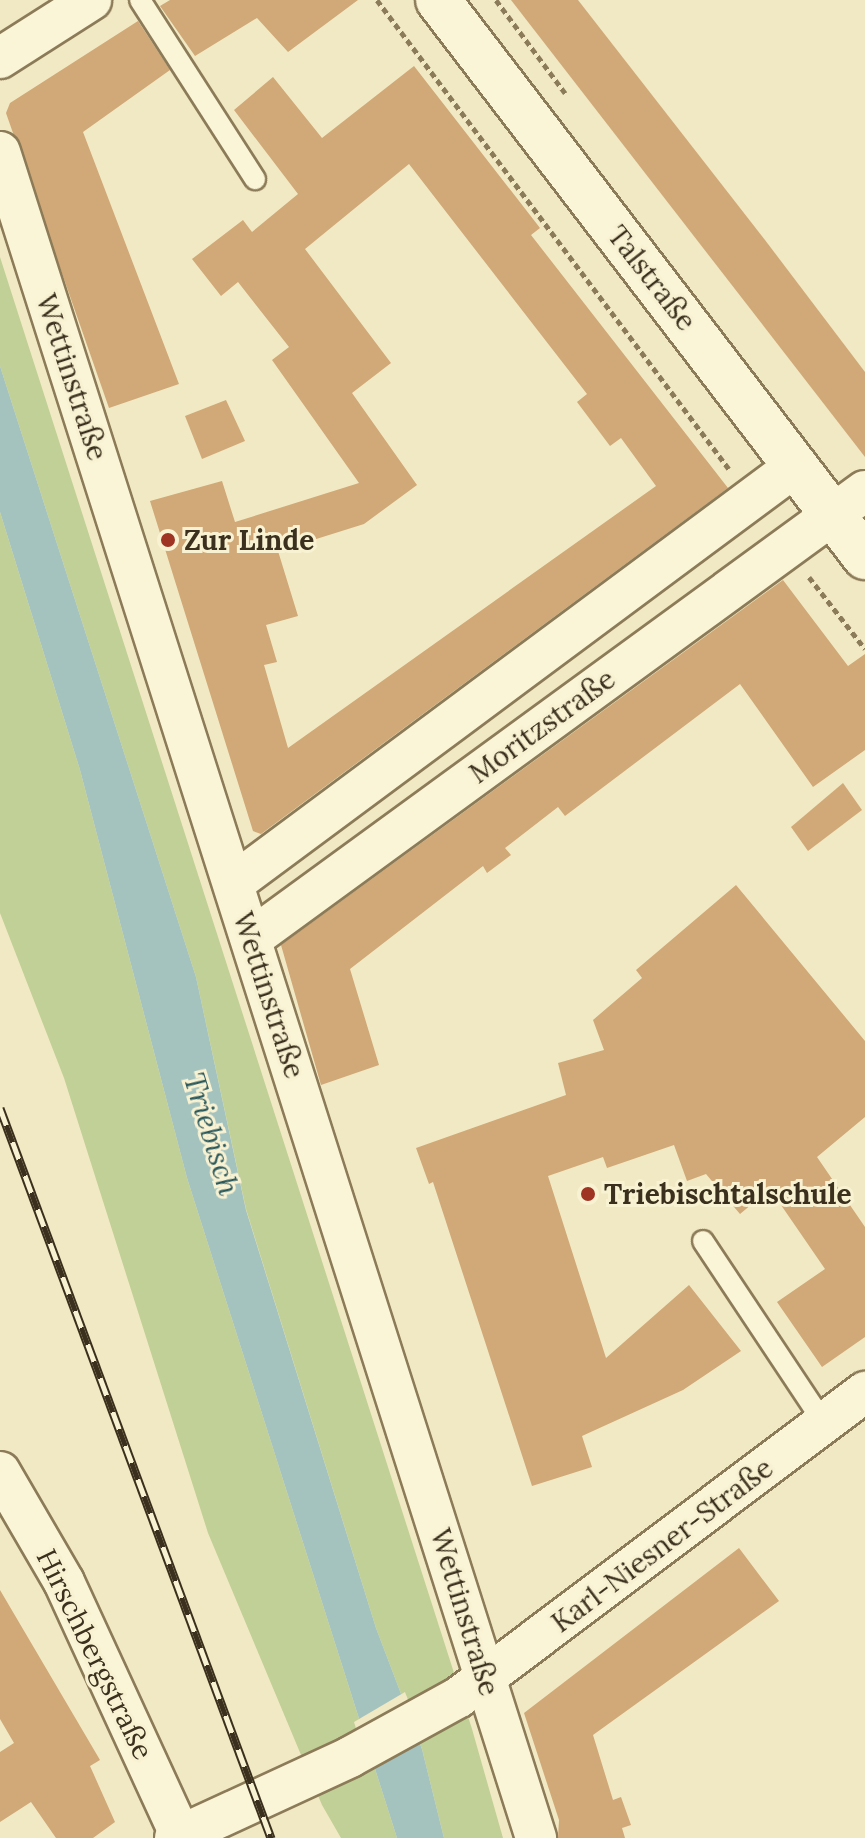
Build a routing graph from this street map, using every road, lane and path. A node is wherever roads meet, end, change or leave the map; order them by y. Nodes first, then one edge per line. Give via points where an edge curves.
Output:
1 (91, 0) edge
2 (140, 0) edge
3 (377, 0) edge
4 (438, 0) edge
5 (0, 58) edge
6 (0, 152) edge
7 (255, 179) dead end
8 (797, 465) junction
9 (752, 498) junction
10 (849, 502) edge
11 (787, 547) junction
12 (865, 557) edge
13 (865, 649) edge
14 (234, 883) junction
15 (251, 939) junction
16 (703, 1241) dead end
17 (865, 1392) edge
18 (824, 1423) junction
19 (0, 1472) edge
20 (473, 1687) junction
21 (178, 1836) edge
22 (536, 1838) edge

1 - 5 street
2 - 7 lane
3 - 9 path
4 - 8 main road, Talstraße
6 - 14 street, Wettinstraße
8 - 9 street, Moritzstraße
8 - 10 main road, Talstraße
9 - 14 street, Moritzstraße
10 - 11 street, Moritzstraße
10 - 12 main road, Talstraße
11 - 13 path
11 - 15 street, Moritzstraße
14 - 15 street, Wettinstraße
15 - 20 street, Wettinstraße
16 - 18 lane
17 - 18 street, Karl-Niesner-Straße
18 - 20 street, Karl-Niesner-Straße
19 - 21 street, Hirschbergstraße via 64,1582
20 - 21 street, Karl-Niesner-Straße via 350,1757
20 - 22 street, Wettinstraße

